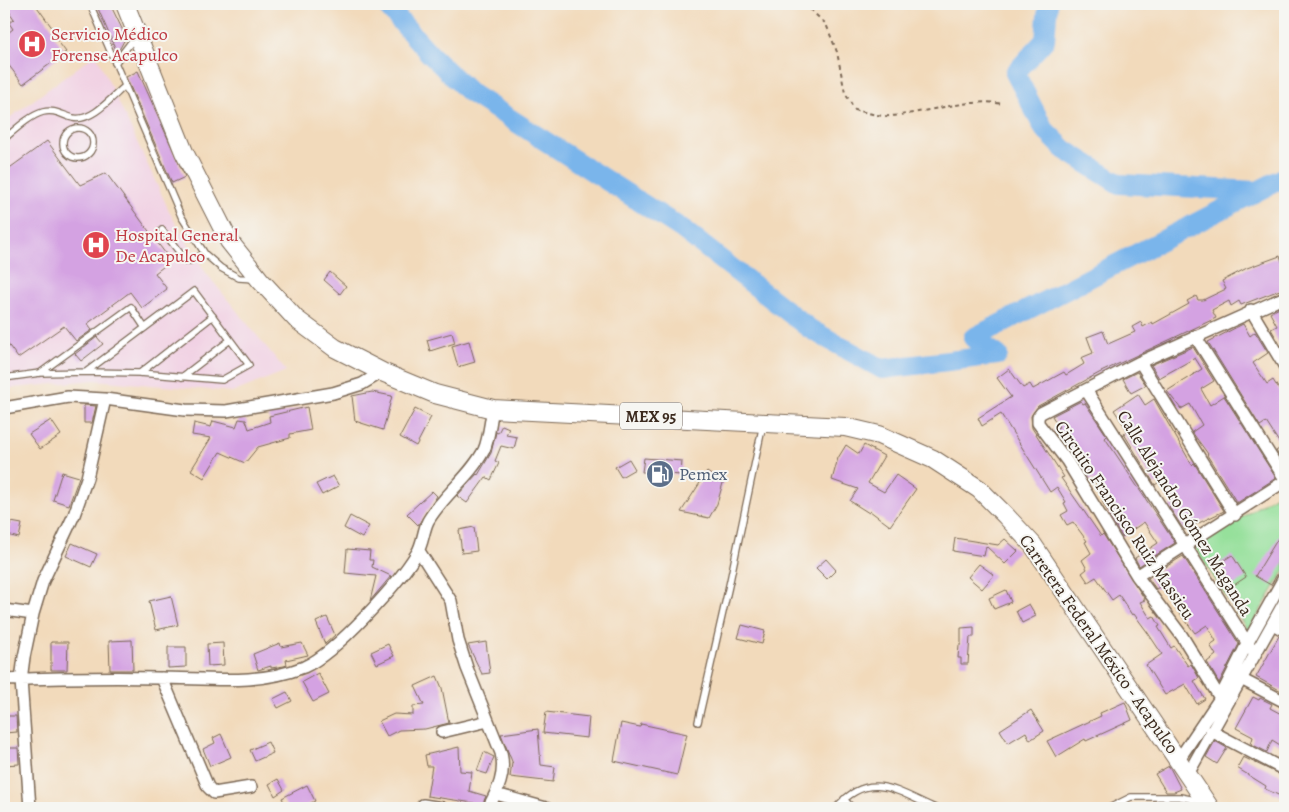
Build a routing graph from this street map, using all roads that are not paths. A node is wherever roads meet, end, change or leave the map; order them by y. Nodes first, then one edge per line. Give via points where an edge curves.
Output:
1 (90, 4) edge
2 (125, 4) edge
3 (138, 34) junction
4 (115, 63) junction
5 (125, 86) junction
6 (75, 118) junction
7 (76, 128) junction
8 (4, 139) edge
9 (162, 230) dead end
10 (205, 254) junction
11 (260, 280) junction
12 (1285, 297) edge
13 (1251, 310) junction
14 (213, 316) junction
15 (145, 328) junction
16 (1195, 336) junction
17 (230, 340) junction
18 (1140, 362) junction
19 (1285, 367) edge
20 (86, 372) junction
21 (382, 372) junction
22 (40, 373) junction
23 (140, 373) junction
24 (182, 376) junction
25 (4, 378) edge
26 (1086, 390) junction
27 (105, 399) junction
28 (4, 408) edge
29 (493, 410) junction
30 (763, 421) junction
31 (1285, 480) edge
32 (1235, 515) junction
33 (1186, 545) junction
34 (418, 551) junction
35 (1137, 576) junction
36 (1285, 576) edge
37 (1285, 601) edge
38 (4, 610) edge
39 (33, 614) junction
40 (1272, 624) junction
41 (1285, 631) edge
42 (1247, 644) junction
43 (1255, 655) junction
44 (162, 678) junction
45 (1241, 679) junction
46 (4, 680) edge
47 (21, 680) junction
48 (1220, 698) junction
49 (1285, 702) edge
50 (488, 721) junction
51 (698, 722) dead end
52 (1211, 731) junction
53 (442, 732) dead end
54 (1179, 759) junction
55 (1285, 770) edge
56 (1188, 774) junction
57 (251, 787) dead end
58 (496, 794) junction
59 (844, 799) junction
60 (423, 805) dead end
61 (1208, 805) edge
62 (30, 808) edge
63 (442, 808) edge
64 (488, 808) edge
65 (546, 808) edge
66 (836, 808) edge
67 (852, 808) edge
68 (935, 808) edge
69 (1109, 808) edge

1 - 4 lane
2 - 3 main road, Carretera Federal México - Acapulco / MEX 95
3 - 4 lane
3 - 11 main road, Carretera Federal México - Acapulco / MEX 95 via 184,152 228,240
4 - 5 lane
5 - 6 lane via 102,107 86,117
5 - 10 lane via 182,216
6 - 7 lane
6 - 8 lane via 52,110 42,112
7 - 7 lane via 86,131 92,141 90,150 78,158 68,155 63,141 67,132
9 - 10 lane via 187,262
10 - 11 lane via 239,278
11 - 21 main road, Carretera Federal México - Acapulco / MEX 95 via 296,319 335,348
12 - 13 street, Circuito Francisco Ruiz Massieu
13 - 16 street, Circuito Francisco Ruiz Massieu
13 - 19 street
14 - 15 lane via 194,291
14 - 17 lane
14 - 23 lane
15 - 20 lane
15 - 22 lane via 131,307
16 - 18 street, Circuito Francisco Ruiz Massieu
16 - 31 street
17 - 24 lane
17 - 24 lane via 249,365 222,380
18 - 26 street, Circuito Francisco Ruiz Massieu
18 - 32 street
20 - 22 lane
20 - 23 lane
21 - 27 street via 362,384 333,393 226,412
21 - 29 main road, Carretera Federal México - Acapulco / MEX 95 via 435,394
22 - 25 lane
23 - 24 lane
26 - 33 street, Calle Alejandro Gómez Maganda
26 - 35 street, Circuito Francisco Ruiz Massieu via 1041,413 1038,423 1068,462
27 - 28 street via 68,397
27 - 39 street via 87,478 74,515 43,581
29 - 30 main road, Carretera Federal México - Acapulco / MEX 95
29 - 34 street via 484,449 433,512 422,531
30 - 51 lane
30 - 54 main road, Carretera Federal México - Acapulco / MEX 95 via 845,427 879,435 933,459 979,490 1033,545
31 - 32 street
32 - 33 street
33 - 35 street
33 - 42 street, Calle Alejandro Gómez Maganda
34 - 44 street via 350,632 306,666 261,679
34 - 50 street via 451,601 458,640
35 - 48 street, Circuito Francisco Ruiz Massieu via 1182,636
36 - 42 street
37 - 40 street
38 - 39 street
39 - 47 street
40 - 41 street, Calle Alejandro Gómez Maganda
40 - 43 street
42 - 43 street, Calle Alejandro Gómez Maganda
42 - 48 street
43 - 45 street
44 - 47 street
44 - 57 street via 208,787 214,793
45 - 49 street
45 - 52 street
46 - 47 street
47 - 62 street
48 - 54 street
50 - 53 street
50 - 58 street via 504,768
52 - 55 street
52 - 56 street
54 - 56 main road, Carretera Federal México - Acapulco / MEX 95
56 - 61 main road, Carretera Federal México - Acapulco / MEX 95
58 - 64 street
58 - 65 street
59 - 66 lane
59 - 67 lane
59 - 68 lane via 866,785 892,789
60 - 63 street
61 - 69 lane via 1180,798 1131,797

